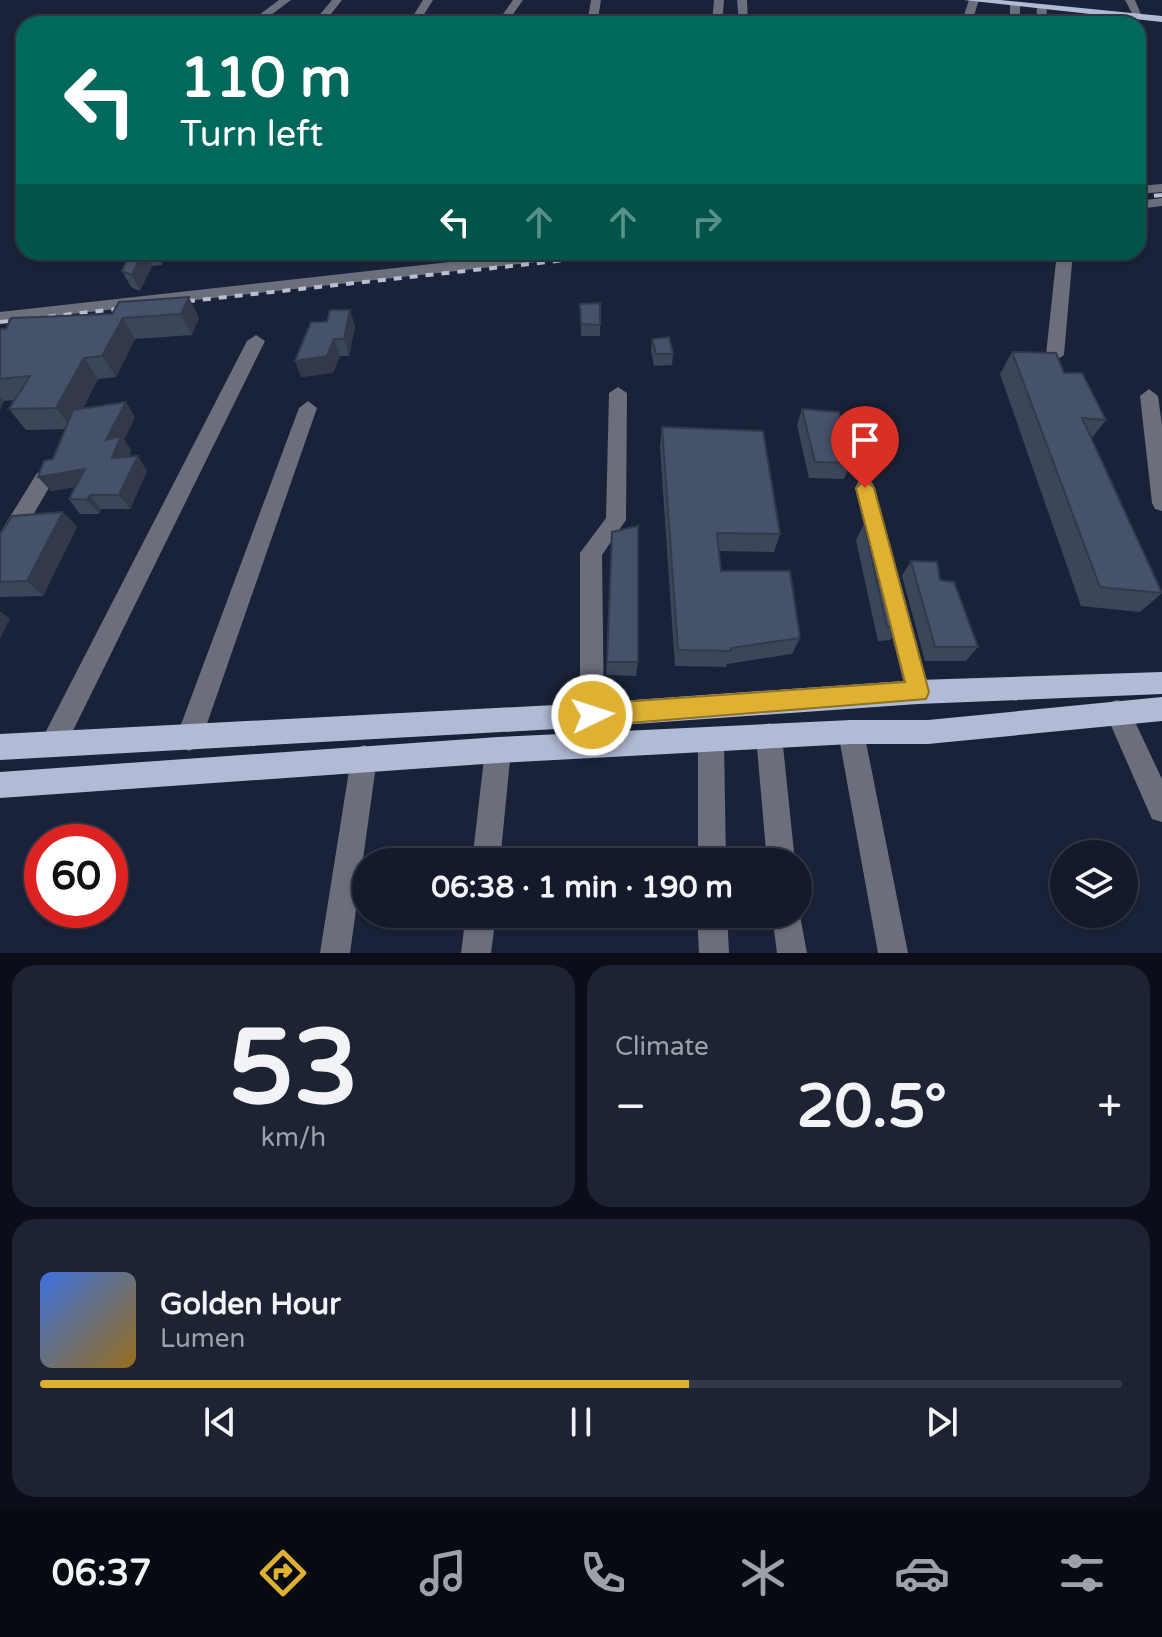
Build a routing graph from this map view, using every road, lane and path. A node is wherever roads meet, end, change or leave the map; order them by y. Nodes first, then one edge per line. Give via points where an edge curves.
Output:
1 (286, 0) edge
2 (337, 0) edge
3 (971, 0) edge
4 (1000, 0) edge
5 (1130, 0) edge
6 (1015, 5) junction
7 (1042, 7) junction
8 (1138, 15) junction
9 (263, 16) edge
10 (324, 16) edge
11 (1015, 16) edge
12 (1041, 16) edge
13 (1082, 16) edge
14 (1122, 16) edge
15 (1162, 17) edge
16 (504, 260) edge
17 (1064, 260) edge
18 (0, 317) edge
19 (256, 341) dead end
20 (1055, 355) edge
21 (618, 393) dead end
22 (1149, 396) dead end
23 (308, 408) dead end
24 (44, 479) edge
25 (865, 488) dead end
26 (1162, 503) edge
27 (0, 552) edge
28 (1162, 683) edge
29 (918, 692) junction
30 (1162, 709) edge
31 (1117, 712) junction
32 (592, 715) junction
33 (851, 732) junction
34 (769, 736) junction
35 (189, 738) junction
36 (711, 741) junction
37 (53, 744) junction
38 (0, 747) edge
39 (498, 750) junction
40 (364, 758) junction
41 (0, 785) edge
42 (1162, 809) edge
43 (488, 848) edge
44 (712, 848) edge
45 (780, 848) edge
46 (479, 928) edge
47 (713, 928) edge
48 (789, 928) edge
49 (335, 953) edge
50 (476, 953) edge
51 (714, 953) edge
52 (792, 953) edge
53 (893, 953) edge

1 - 9 street
2 - 10 street
3 - 6 main road
4 - 8 main road
5 - 8 street
6 - 7 main road
6 - 11 street
7 - 12 street
7 - 13 main road
8 - 14 main road
8 - 15 main road
16 - 18 street
17 - 20 street
19 - 37 street
21 - 32 street via 616,520 591,553
22 - 26 street
23 - 35 street
24 - 27 street
25 - 29 street
28 - 29 main road
29 - 32 main road
30 - 31 main road
31 - 33 main road via 928,732
31 - 42 street
32 - 35 main road
33 - 34 main road
33 - 53 street
34 - 36 main road
34 - 45 street
35 - 37 main road
36 - 39 main road
36 - 44 street
37 - 38 main road
39 - 40 main road
39 - 43 street
40 - 41 main road
40 - 49 street
46 - 50 street
47 - 51 street
48 - 52 street

